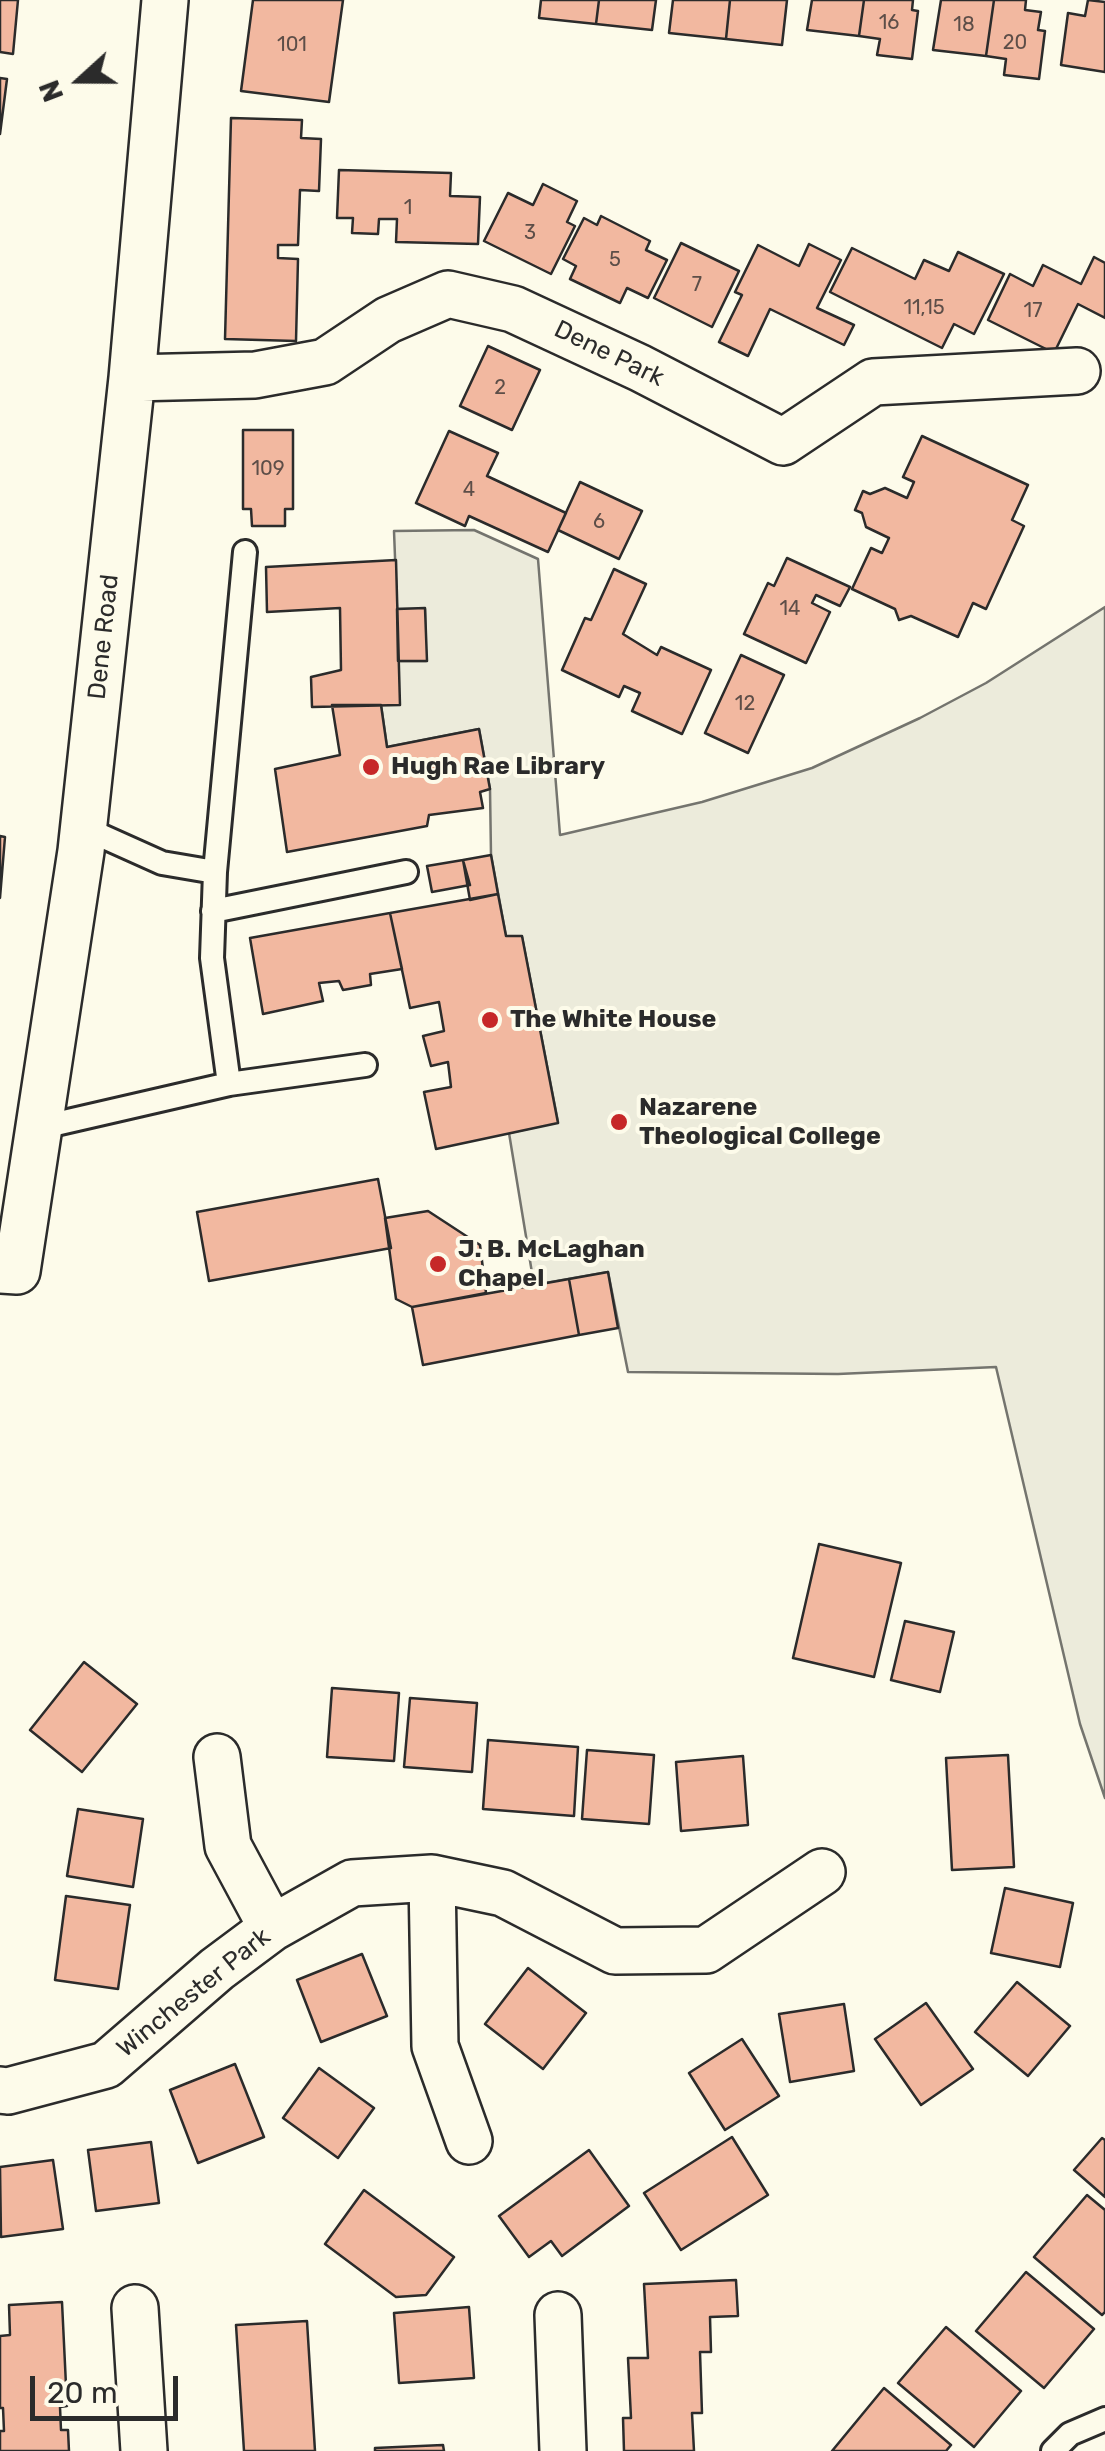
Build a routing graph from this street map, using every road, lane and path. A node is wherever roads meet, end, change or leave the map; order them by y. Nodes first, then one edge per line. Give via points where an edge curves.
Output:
1 (165, 0) edge
2 (1077, 371) dead end
3 (132, 378) junction
4 (245, 552) dead end
5 (84, 828) junction
6 (215, 872) junction
7 (406, 872) dead end
8 (213, 911) junction
9 (365, 1065) dead end
10 (228, 1084) junction
11 (38, 1128) junction
12 (8, 1271) edge
13 (217, 1757) dead end
14 (822, 1872) dead end
15 (432, 1878) junction
16 (272, 1928) junction
17 (0, 2090) edge
18 (468, 2140) dead end
19 (135, 2308) dead end
20 (558, 2315) dead end
21 (1105, 2420) edge
22 (144, 2451) edge
23 (563, 2451) edge
24 (1053, 2451) edge

1 - 3 street, Dene Road
2 - 3 street, Dene Park via 873,382 784,442 513,309 448,294 388,320 325,362 255,375
3 - 5 street, Dene Road
4 - 6 lane
5 - 6 lane via 162,863
5 - 11 street, Dene Road
6 - 8 lane
7 - 8 lane
8 - 10 lane via 212,958
9 - 10 lane
10 - 11 lane
11 - 12 street, Dene Road
13 - 16 street via 228,1846
14 - 15 street, Winchester Park via 706,1950 616,1952 503,1893
15 - 16 street, Winchester Park via 352,1883
15 - 18 street via 435,2046
16 - 17 street, Winchester Park via 106,2065
19 - 22 street
20 - 23 street
21 - 24 lane via 1070,2434

